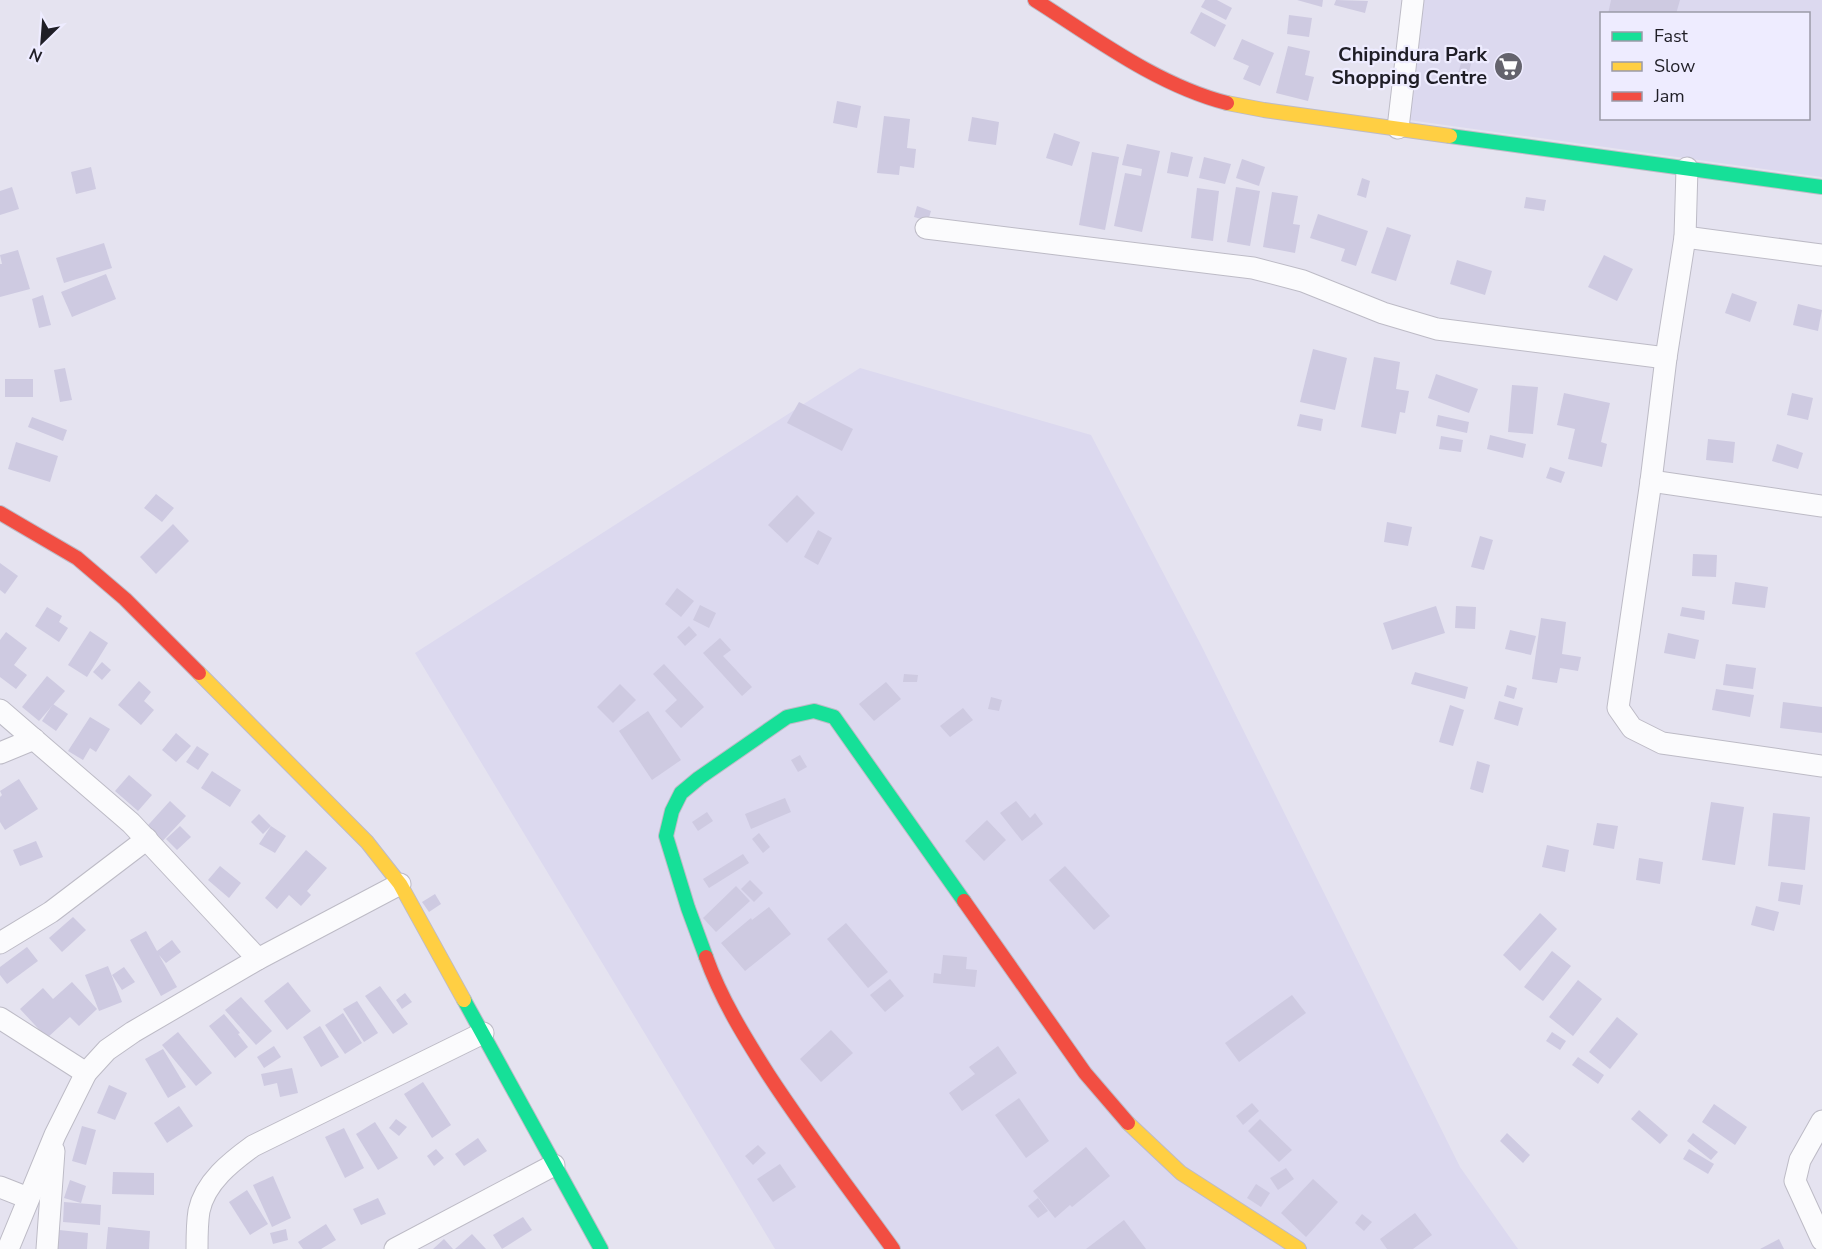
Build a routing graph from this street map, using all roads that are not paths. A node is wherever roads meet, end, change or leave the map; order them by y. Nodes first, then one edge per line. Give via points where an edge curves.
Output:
1 (1035, 0) edge
2 (1413, 0) edge
3 (1398, 128) junction
4 (1687, 168) junction
5 (1822, 187) edge
6 (926, 228) dead end
7 (1685, 237) junction
8 (1822, 255) edge
9 (1666, 358) junction
10 (1651, 481) junction
11 (1822, 506) edge
12 (0, 513) edge
13 (0, 710) edge
14 (34, 739) junction
15 (0, 753) edge
16 (1822, 766) edge
17 (147, 839) junction
18 (400, 884) junction
19 (0, 943) edge
20 (258, 959) junction
21 (0, 1018) edge
22 (483, 1033) junction
23 (86, 1073) junction
24 (1822, 1121) edge
25 (55, 1135) junction
26 (554, 1165) junction
27 (0, 1187) edge
28 (28, 1198) junction
29 (1822, 1240) edge
30 (8, 1249) edge
31 (47, 1249) edge
32 (197, 1249) edge
33 (395, 1249) edge
34 (601, 1249) edge
35 (893, 1249) edge
36 (1299, 1249) edge

1 - 3 street via 1105,44 1215,100
2 - 3 street
3 - 4 street
4 - 5 street
4 - 7 street
6 - 9 street via 1253,268 1303,281 1383,314 1437,328
7 - 8 street
7 - 9 street
9 - 10 street
10 - 11 street
10 - 16 street via 1618,708 1632,728 1662,743
12 - 18 street via 77,558 125,599 333,806
13 - 14 street
14 - 15 street
14 - 17 street
17 - 19 street via 51,912
17 - 20 street
18 - 20 street
18 - 22 street
20 - 23 street via 133,1032 107,1050
21 - 23 street
22 - 26 street
22 - 32 street via 253,1146 229,1164 210,1185 199,1210
23 - 25 street
24 - 29 street via 1800,1160 1796,1181
25 - 28 street
25 - 31 street
26 - 33 street
26 - 34 street
27 - 28 street
28 - 30 street
35 - 36 street via 794,1114 739,1029 716,983 666,836 681,793 787,717 814,711 834,717 1120,1116 1181,1173

